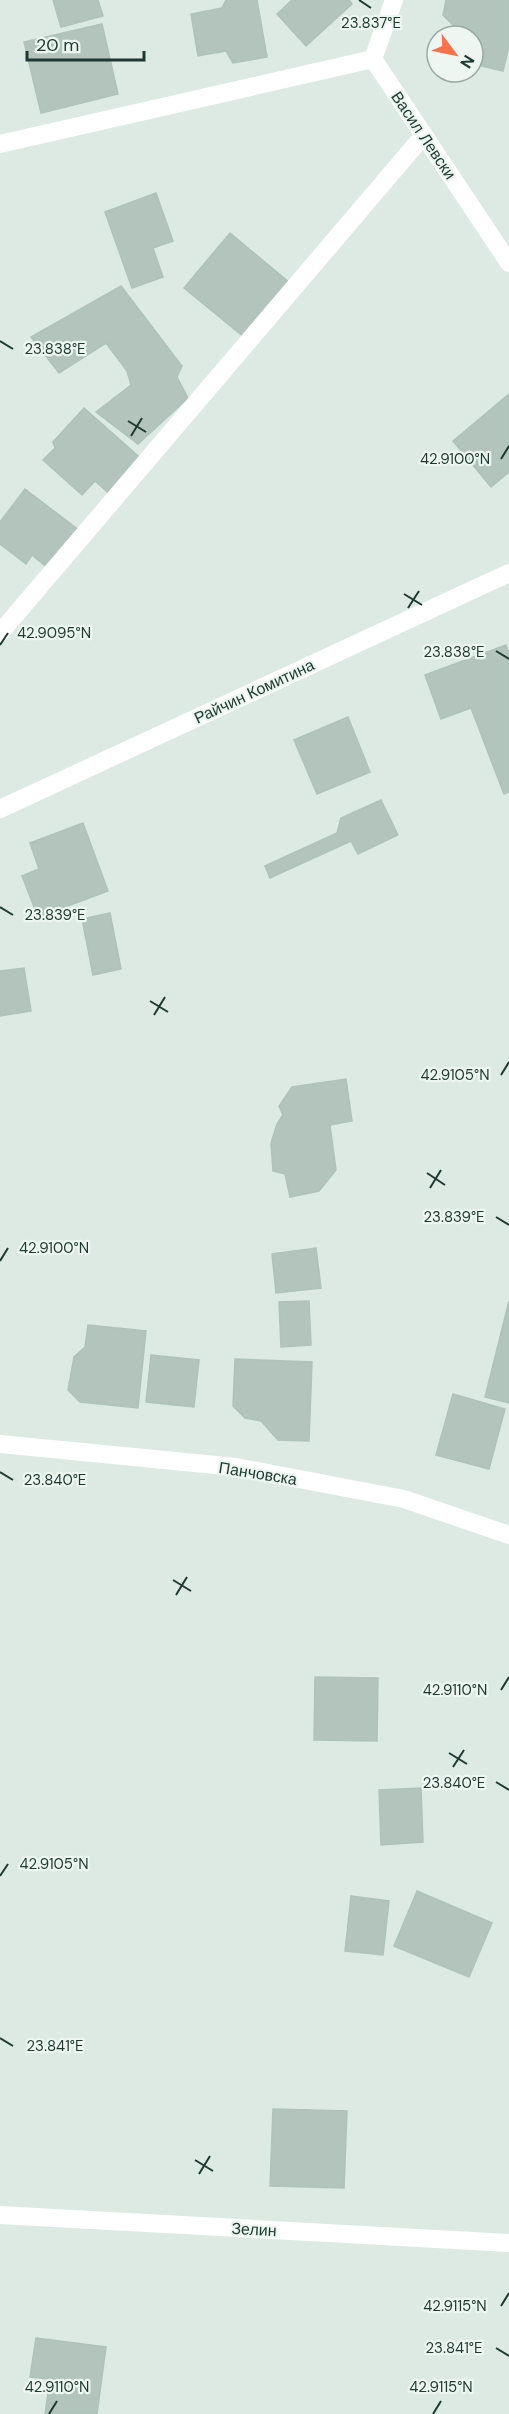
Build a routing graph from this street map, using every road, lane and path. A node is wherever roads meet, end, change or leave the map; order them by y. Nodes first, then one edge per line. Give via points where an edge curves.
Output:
1 (394, 0) edge
2 (373, 59) junction
3 (424, 135) junction
4 (0, 144) edge
5 (509, 263) edge
6 (509, 573) edge
7 (0, 633) edge
8 (0, 809) edge
9 (0, 1444) edge
10 (509, 1534) edge
11 (0, 2215) edge
12 (509, 2243) edge

1 - 2 street
2 - 3 street, Васил Левски
2 - 4 street
3 - 5 street, Васил Левски
3 - 7 street
6 - 8 street, Райчин Комитина
9 - 10 street, Панчовска via 236,1467 404,1499
11 - 12 street, Зелин

